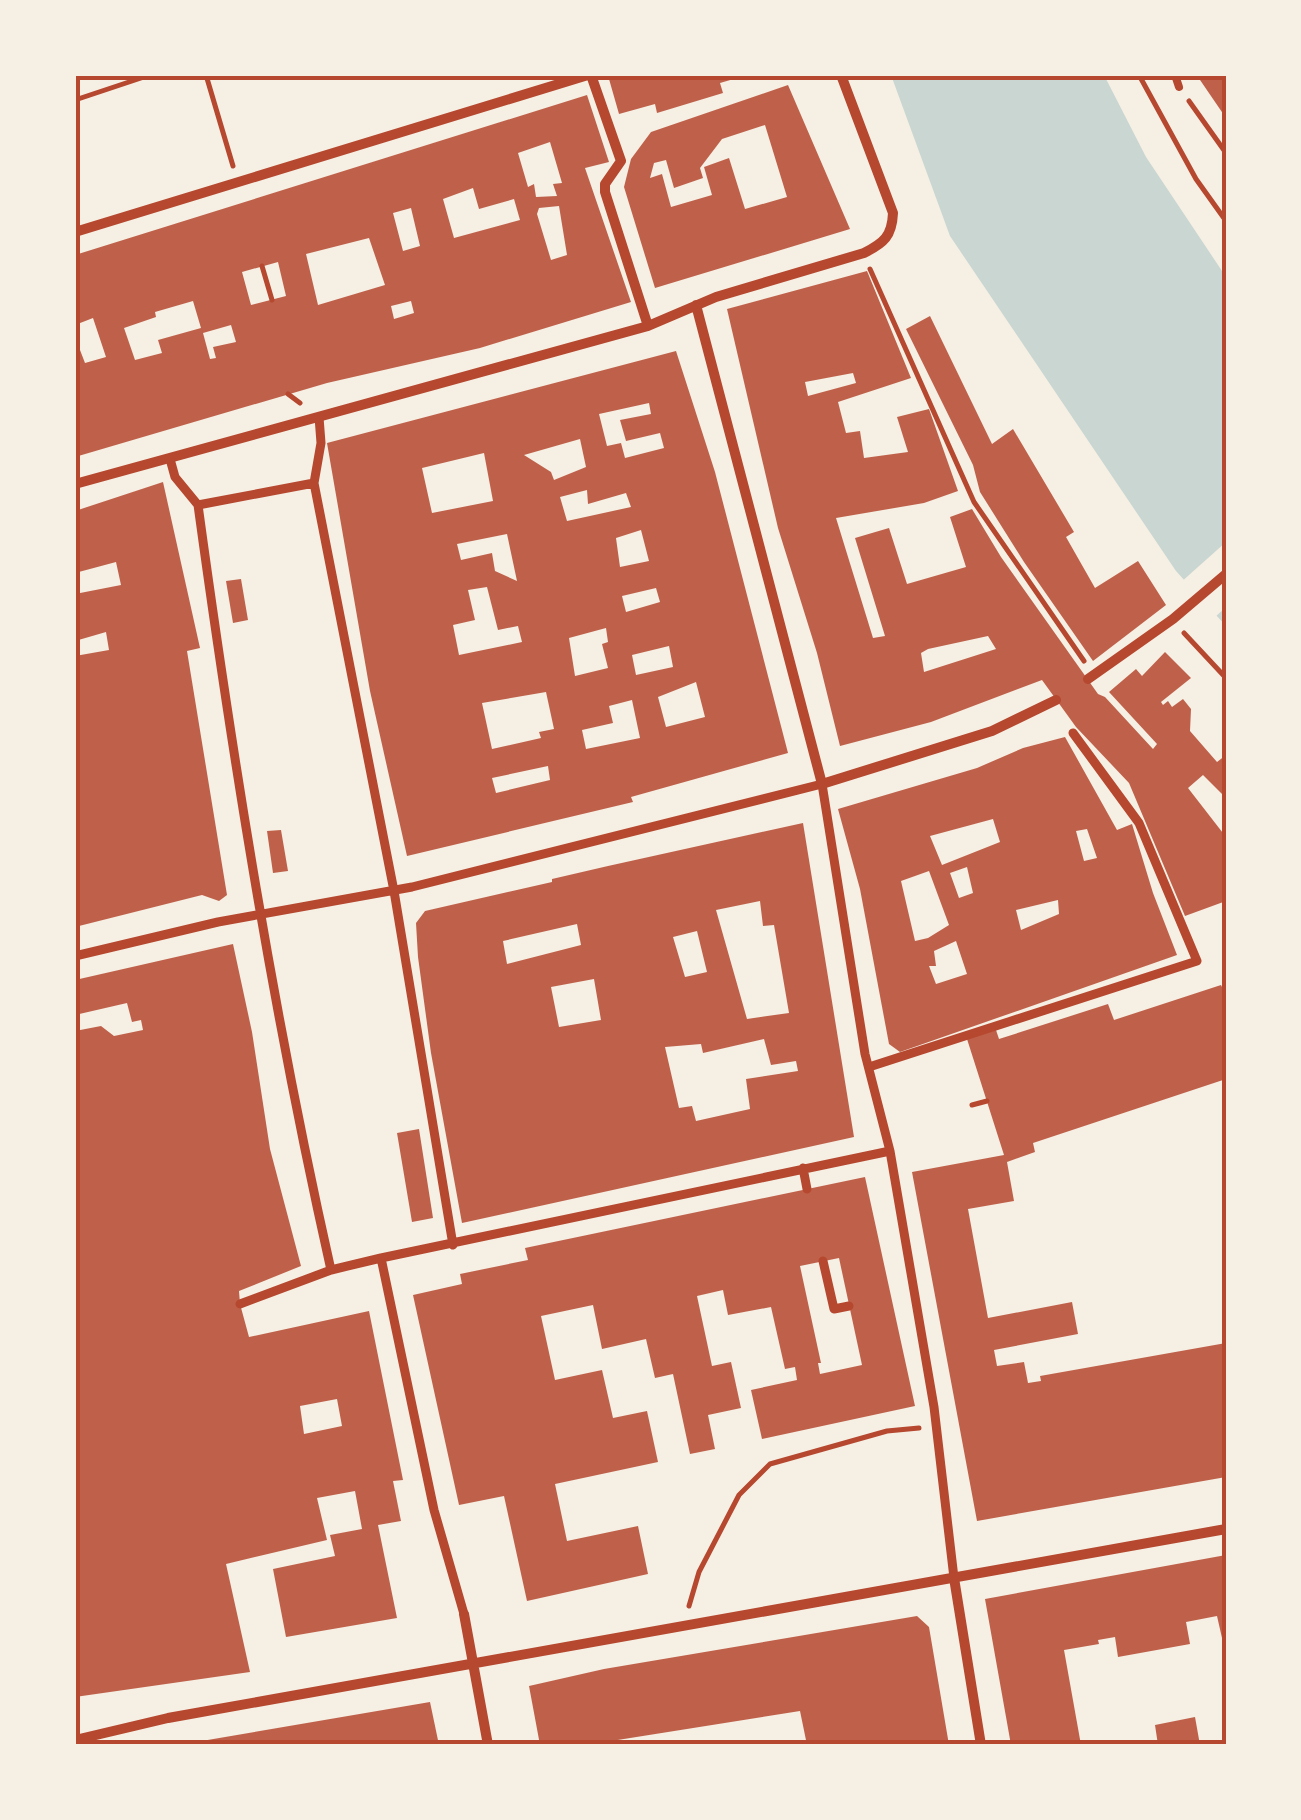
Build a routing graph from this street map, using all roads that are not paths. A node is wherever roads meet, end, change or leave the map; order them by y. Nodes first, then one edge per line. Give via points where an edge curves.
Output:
1 (589, 75) edge
2 (841, 75) edge
3 (1175, 75) edge
4 (1178, 86) road end
5 (75, 232) edge
6 (696, 304) junction
7 (648, 326) junction
8 (319, 417) junction
9 (170, 459) junction
10 (314, 483) junction
11 (75, 484) edge
12 (198, 505) junction
13 (1226, 574) edge
14 (1092, 677) road end
15 (1056, 700) dead end
16 (1073, 733) dead end
17 (822, 784) junction
18 (394, 891) junction
19 (260, 915) junction
20 (75, 956) edge
21 (870, 1067) junction
22 (890, 1151) junction
23 (803, 1168) junction
24 (807, 1189) dead end
25 (458, 1244) junction
26 (380, 1258) junction
27 (823, 1262) dead end
28 (331, 1270) junction
29 (240, 1304) dead end
30 (849, 1306) dead end
31 (1226, 1528) edge
32 (954, 1578) junction
33 (464, 1614) joint
34 (474, 1665) junction
35 (75, 1740) edge
36 (488, 1745) edge
37 (981, 1745) edge

1 - 5 street
1 - 7 street via 620,161 606,192
2 - 6 street via 893,213 892,230 864,253
3 - 4 lane
6 - 7 street
6 - 17 street
7 - 8 street
8 - 9 street
8 - 10 street
9 - 11 street
9 - 12 street via 175,477
10 - 12 street
10 - 18 street
12 - 19 street
13 - 14 street
15 - 17 street via 992,731
16 - 21 street via 1139,823 1197,961
17 - 18 street
17 - 21 street
18 - 19 street
18 - 25 street
19 - 20 street
19 - 28 street
21 - 22 street
22 - 23 street
22 - 32 street
23 - 24 street
23 - 25 street
25 - 26 street
26 - 28 street
26 - 33 street via 434,1510
27 - 30 street via 834,1310
28 - 29 street
31 - 32 street
32 - 34 street
32 - 37 street
33 - 34 street
34 - 35 street
34 - 36 street

